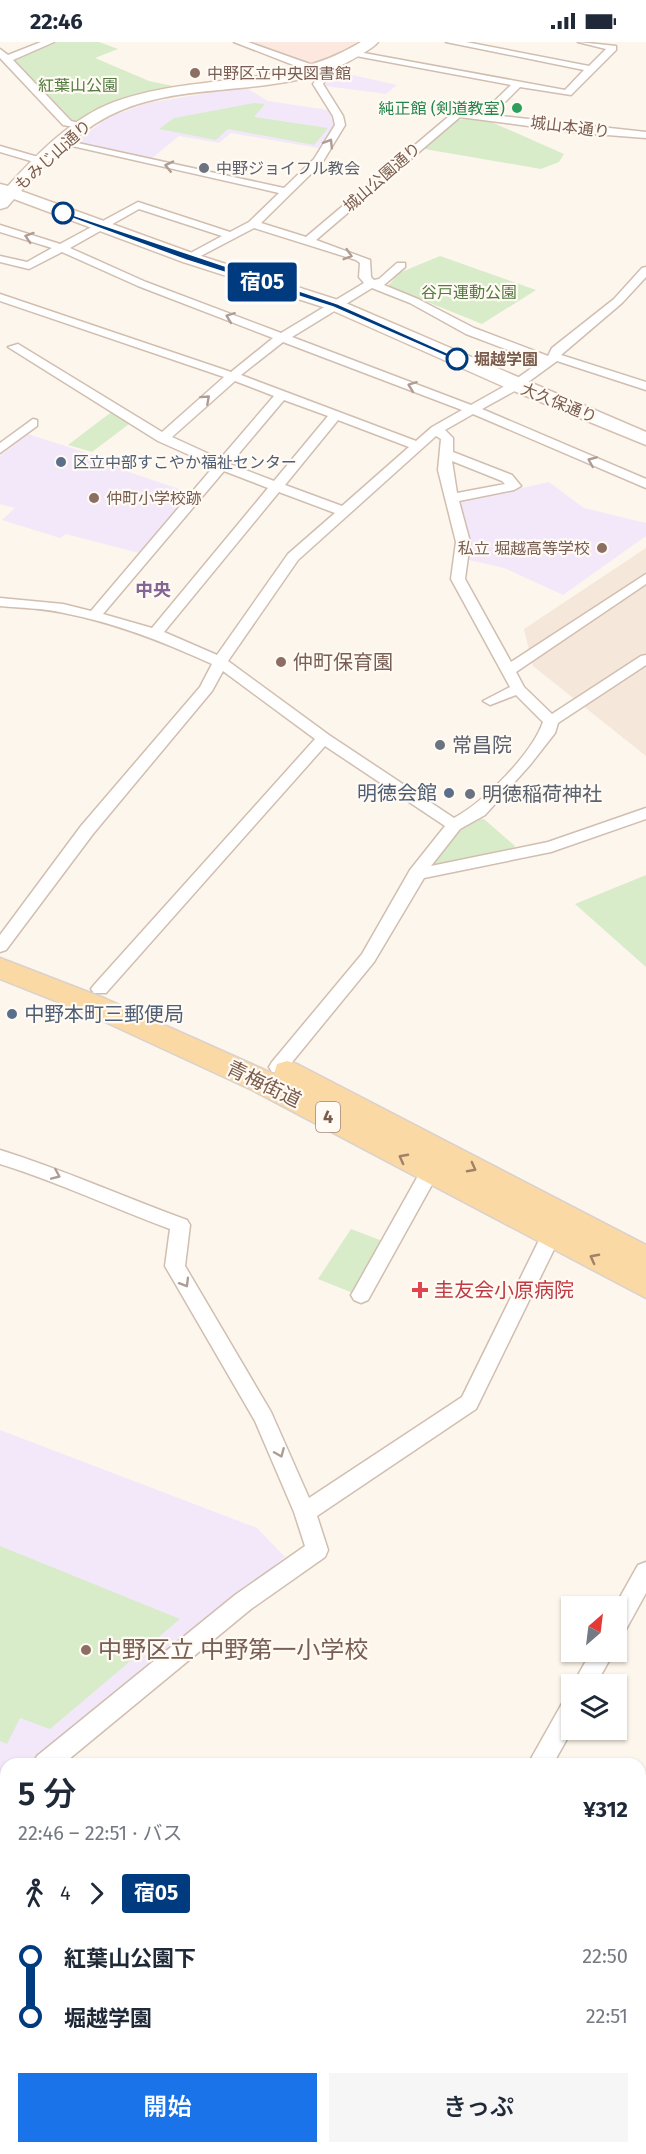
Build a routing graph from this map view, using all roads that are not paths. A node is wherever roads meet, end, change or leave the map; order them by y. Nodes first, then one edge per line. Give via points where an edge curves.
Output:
1 (49, 42) edge
2 (239, 42) edge
3 (371, 42) edge
4 (451, 42) edge
5 (583, 42) edge
6 (356, 53) junction
7 (4, 56) edge
8 (315, 69) junction
9 (592, 69) junction
10 (518, 84) junction
11 (458, 114) joint
12 (485, 116) junction
13 (82, 127) junction
14 (646, 135) edge
15 (64, 143) junction
16 (0, 149) edge
17 (42, 161) junction
18 (288, 192) junction
19 (4, 196) edge
20 (253, 225) junction
21 (101, 226) junction
22 (0, 228) edge
23 (232, 236) junction
24 (307, 242) junction
25 (62, 248) junction
26 (189, 258) junction
27 (0, 259) edge
28 (401, 265) dead end
29 (646, 270) edge
30 (371, 284) junction
31 (0, 297) edge
32 (335, 305) junction
33 (285, 338) junction
34 (14, 347) dead end
35 (552, 359) junction
36 (646, 373) edge
37 (232, 375) junction
38 (632, 379) junction
39 (516, 385) junction
40 (646, 386) edge
41 (281, 395) junction
42 (472, 410) junction
43 (336, 414) junction
44 (33, 423) dead end
45 (436, 430) junction
46 (163, 438) junction
47 (646, 439) edge
48 (419, 446) junction
49 (0, 448) edge
50 (445, 454) junction
51 (220, 465) junction
52 (646, 484) edge
53 (275, 486) junction
54 (452, 498) junction
55 (342, 511) junction
56 (646, 578) edge
57 (0, 602) edge
58 (94, 616) junction
59 (155, 633) junction
60 (646, 659) edge
61 (220, 662) junction
62 (507, 671) junction
63 (518, 689) junction
64 (490, 701) dead end
65 (551, 721) junction
66 (324, 738) junction
67 (646, 813) edge
68 (454, 825) junction
69 (416, 874) junction
70 (0, 948) edge
71 (0, 968) edge
72 (100, 989) junction
73 (278, 1067) junction
74 (0, 1157) edge
75 (430, 1172) junction
76 (550, 1235) junction
77 (646, 1260) edge
78 (646, 1286) edge
79 (361, 1295) dead end
80 (305, 1512) junction
81 (646, 1572) edge
82 (627, 1606) edge
83 (561, 1727) edge
84 (52, 1758) edge
85 (543, 1758) edge

1 - 7 street
2 - 8 street
3 - 6 main road, もみじ山通り
4 - 9 street
5 - 9 street via 613,48
6 - 8 main road, もみじ山通り
6 - 10 street
7 - 13 street via 23,81 67,123
8 - 13 main road, もみじ山通り via 130,102 100,114
18 -> 8 street via 318,160 340,125 318,84 324,75
9 - 10 street via 567,93
10 - 12 street
11 - 12 street, 城山本通り
11 - 24 street, 城山公園通り
12 - 14 street, 城山本通り
13 - 15 main road, もみじ山通り
15 - 17 main road, もみじ山通り
18 -> 15 street
16 - 17 street
17 - 19 main road, もみじ山通り
18 - 20 street
19 - 21 main road, 大久保通り
20 - 23 street
20 - 24 street
21 - 23 street via 138,205
21 - 25 street
21 - 26 main road, 大久保通り
25 -> 22 street
23 - 26 street
24 -> 30 street via 360,258 366,262 365,277
25 - 27 street via 29,266
33 -> 25 street via 142,284
26 - 32 main road, 大久保通り
28 - 30 street via 383,282
29 - 35 street via 618,301 556,351
30 - 32 street
30 - 35 street via 470,330
31 - 37 street
32 - 33 street
32 - 39 main road, 大久保通り
33 - 37 street via 265,348
42 -> 33 street
34 - 46 street
35 - 38 street
35 - 39 street
36 - 38 street
37 - 41 street
46 -> 37 street
38 - 40 street
39 - 42 street
39 - 47 main road, 大久保通り
41 - 43 street
41 - 51 street
42 - 45 street
52 -> 42 street
43 - 48 street
43 - 53 street
44 - 49 street
45 - 48 street
45 - 50 street via 447,438
46 - 51 street
48 - 55 street
50 - 54 street
50 - 54 street via 507,478 514,486
51 - 53 street
51 - 58 street
53 - 55 street
53 - 59 street
54 - 62 street via 463,542 458,579
55 - 61 street via 293,557
56 - 62 street
57 - 58 street via 63,608
58 - 59 street
59 - 61 street
60 - 65 street
61 - 66 street
61 - 70 street via 207,688 87,830
62 - 63 street
63 - 64 street
63 - 65 street
65 - 68 street via 541,743 491,799
66 - 68 street
66 - 72 street
67 - 69 street via 551,847
68 - 69 street
69 - 73 street via 368,958
70 - 72 main road, 青梅街道 / 4
75 -> 71 main road, 青梅街道 / 4 via 263,1082 96,1006
72 - 73 main road, 青梅街道 / 4
73 -> 77 main road, 青梅街道 / 4
74 -> 80 street via 51,1173 180,1226 175,1266 264,1418
75 - 76 main road, 青梅街道 / 4
75 - 79 street
78 -> 76 main road, 青梅街道 / 4
76 - 80 street via 469,1403
80 - 84 street via 317,1550 243,1602
81 - 82 street
83 - 85 street

